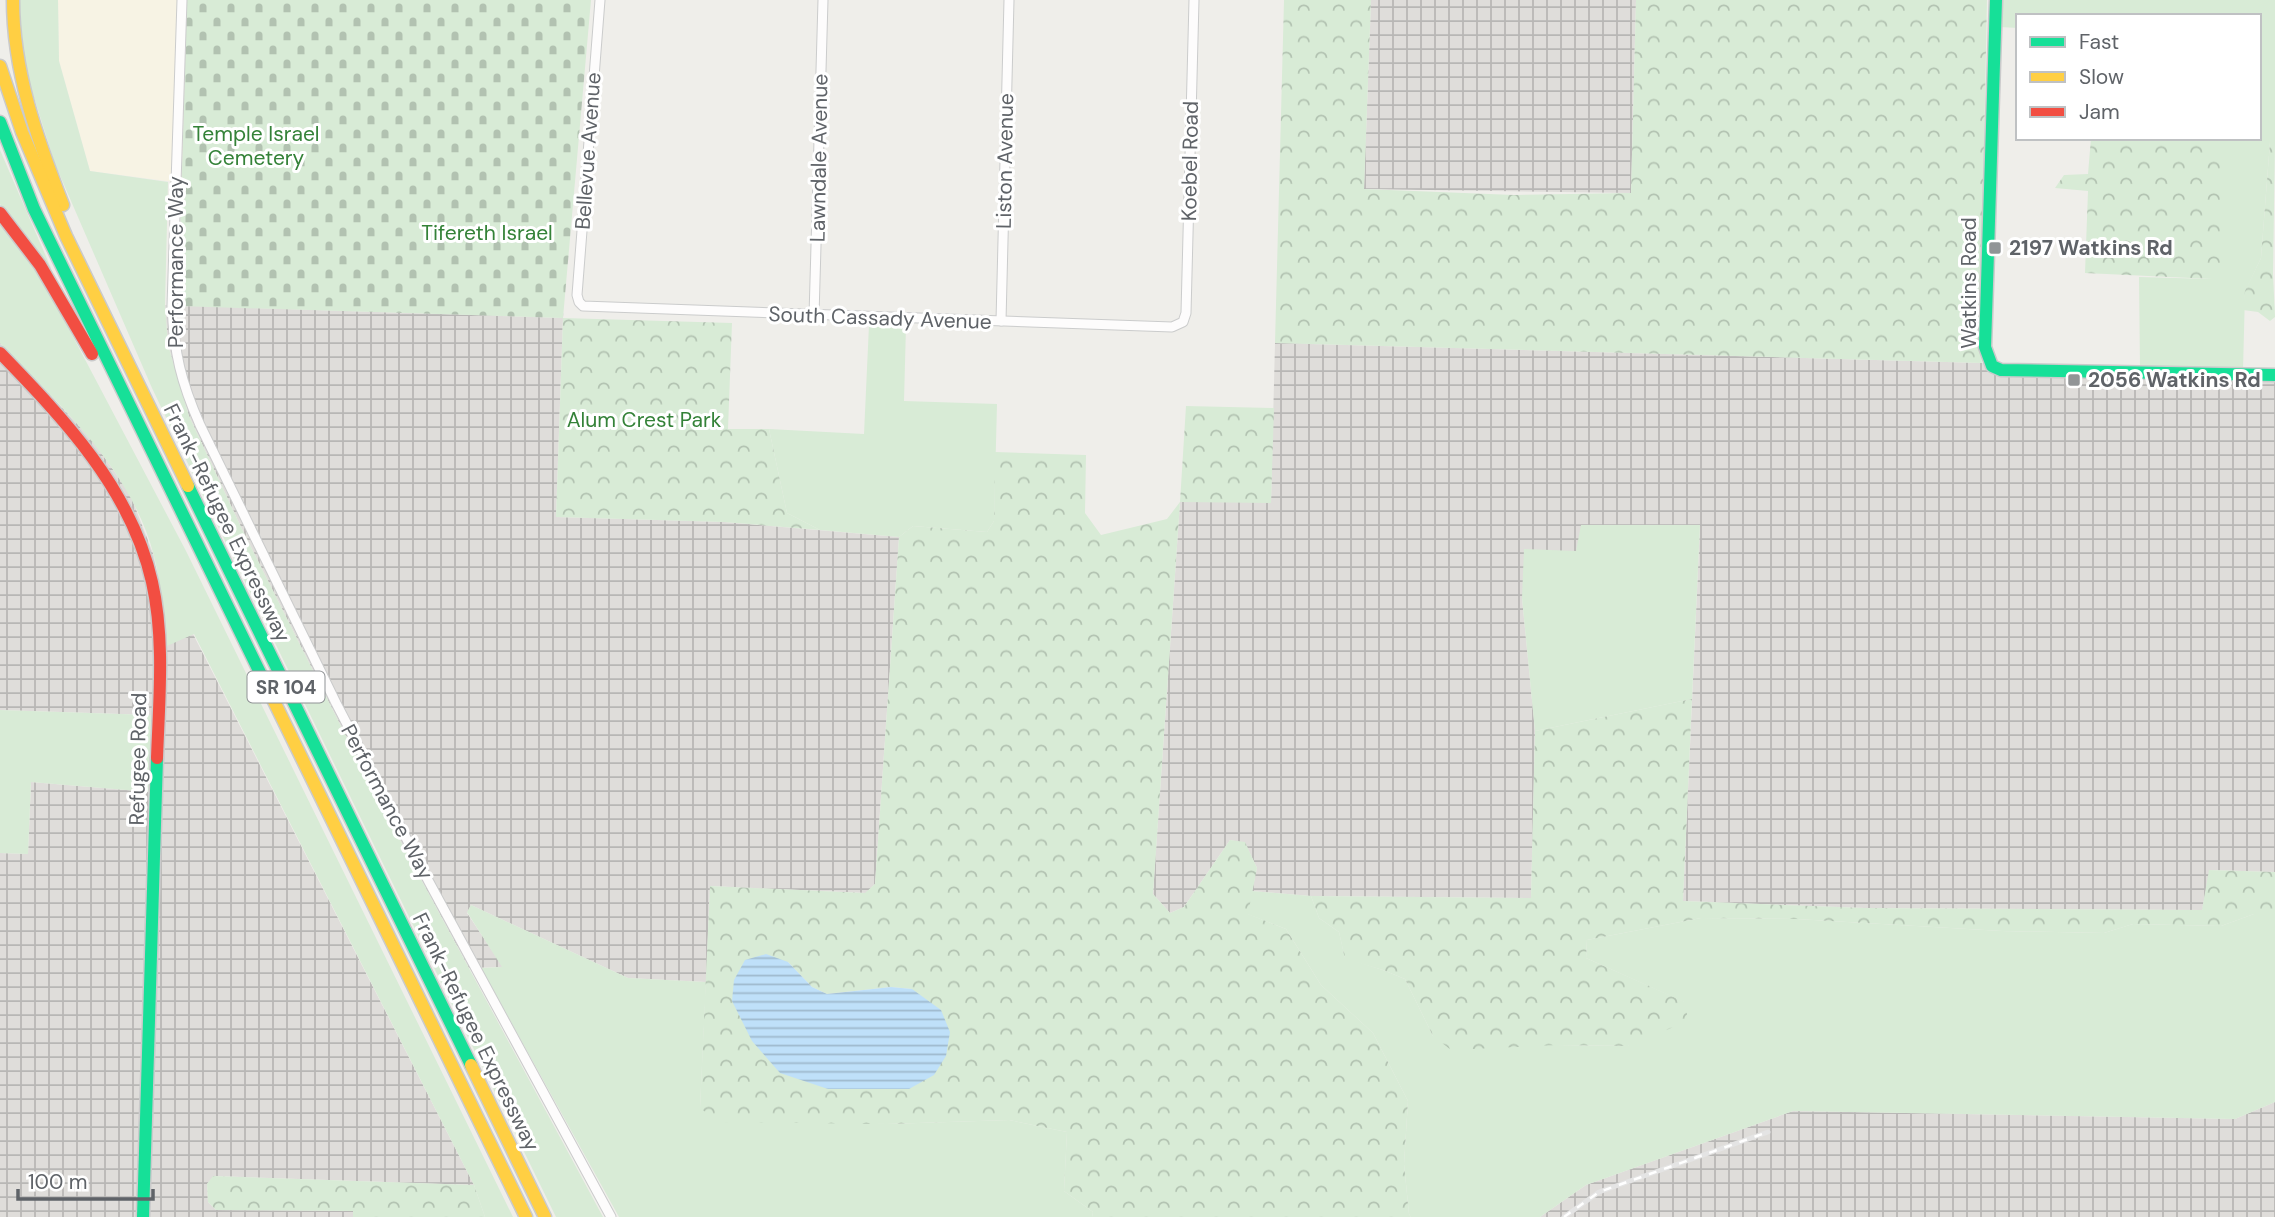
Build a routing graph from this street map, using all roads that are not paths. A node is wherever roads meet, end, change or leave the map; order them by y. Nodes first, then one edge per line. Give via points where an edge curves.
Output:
1 (13, 0) edge
2 (182, 0) edge
3 (600, 0) edge
4 (823, 0) edge
5 (1009, 0) edge
6 (1194, 0) edge
7 (1996, 0) edge
8 (0, 66) edge
9 (0, 122) edge
10 (0, 213) edge
11 (80, 264) junction
12 (579, 302) joint
13 (814, 316) junction
14 (1001, 321) junction
15 (1183, 322) joint
16 (0, 353) edge
17 (2275, 375) edge
18 (138, 424) junction
19 (143, 1217) edge
20 (526, 1217) edge
21 (545, 1217) edge
22 (611, 1217) edge

1 - 11 main road via 22,81
2 - 22 street, Performance Way via 172,306 174,348 186,391 331,693
3 - 12 street, Bellevue Avenue
4 - 13 street, Lawndale Avenue
5 - 14 street, Liston Avenue
6 - 15 street, Koebel Road
7 - 17 main road, Watkins Road via 1986,347 1992,366 2001,370
8 - 11 main road, Frank-Refugee Expressway / SR 104 via 39,175
9 - 18 main road, Frank-Refugee Expressway / SR 104 via 34,209
10 - 18 main road via 40,265 112,391
11 - 21 main road, Frank-Refugee Expressway / SR 104
12 - 13 street, South Cassady Avenue via 590,308
13 - 14 street, South Cassady Avenue
14 - 15 street, South Cassady Avenue via 1172,327
16 - 19 main road, Refugee Road via 47,401 111,482 139,537 152,583 159,695
18 - 20 main road, Frank-Refugee Expressway / SR 104

